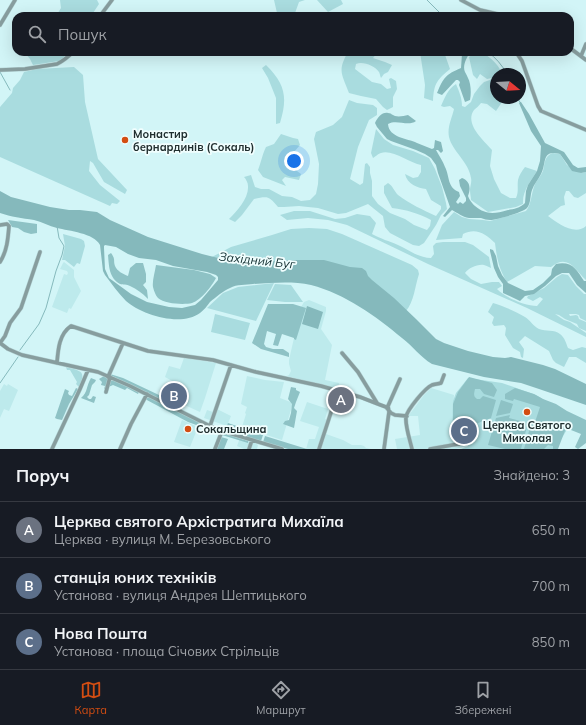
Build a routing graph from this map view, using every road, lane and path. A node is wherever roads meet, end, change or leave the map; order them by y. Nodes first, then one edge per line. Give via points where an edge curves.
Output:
1 (15, 0) edge
2 (112, 0) edge
3 (461, 0) edge
4 (103, 12) edge
5 (489, 12) edge
6 (0, 25) edge
7 (586, 44) edge
8 (574, 51) edge
9 (69, 56) edge
10 (519, 56) edge
11 (581, 56) junction
12 (586, 60) edge
13 (0, 70) edge
14 (586, 130) edge
15 (0, 225) edge
16 (40, 252) dead end
17 (0, 262) edge
18 (0, 343) edge
19 (123, 343) junction
20 (342, 353) dead end
21 (57, 362) junction
22 (231, 365) junction
23 (88, 370) junction
24 (444, 375) dead end
25 (109, 377) junction
26 (400, 379) dead end
27 (338, 391) junction
28 (106, 392) dead end
29 (146, 394) junction
30 (378, 404) junction
31 (389, 410) junction
32 (406, 416) junction
33 (210, 426) junction
34 (222, 431) junction
35 (252, 440) junction
36 (464, 443) dead end
37 (52, 449) edge
38 (120, 449) edge
39 (214, 449) edge
40 (249, 449) edge
41 (282, 449) edge
42 (319, 449) edge
43 (384, 449) edge
44 (412, 449) edge
45 (430, 449) edge

1 - 6 street
2 - 4 street
3 - 5 street
7 - 11 street
8 - 11 street
9 - 13 street via 57,64
10 - 14 street via 541,111
11 - 12 street
15 - 17 street via 9,226 5,253
16 - 18 street via 21,308
18 - 21 street via 22,355
19 - 21 street via 71,326 67,328 59,344
19 - 22 street via 148,351
19 - 25 street
20 - 30 street via 358,372
21 - 23 street
22 - 27 street
22 - 33 street
23 - 25 street
23 - 37 street
24 - 32 street via 442,383 426,389
25 - 28 street
25 - 29 street
26 - 31 street via 388,406
27 - 30 street
27 - 42 street
29 - 33 street
29 - 38 street
30 - 31 street
31 - 32 street via 391,413
31 - 43 street
32 - 44 street
33 - 34 street
34 - 35 street
34 - 39 street
35 - 40 street
35 - 41 street
36 - 45 street

